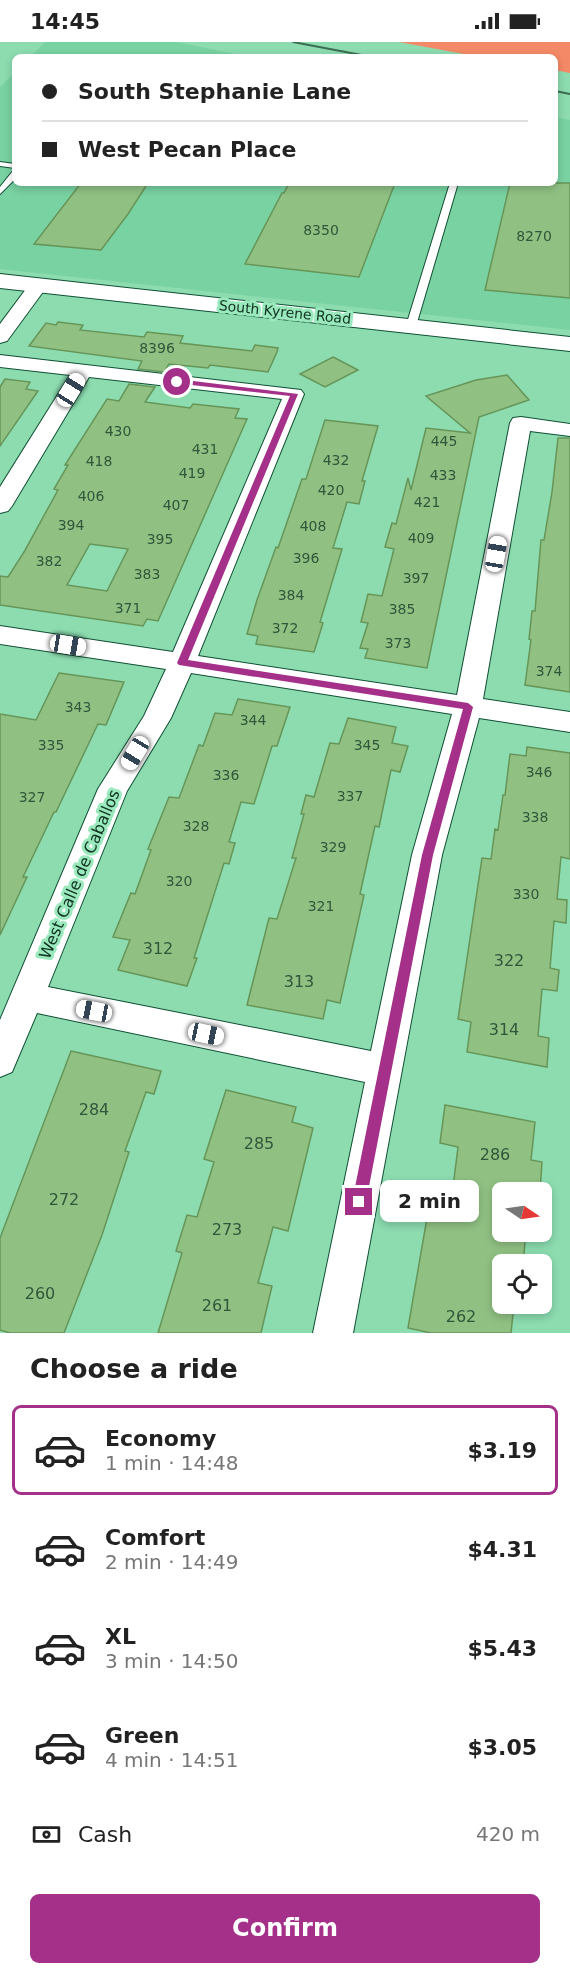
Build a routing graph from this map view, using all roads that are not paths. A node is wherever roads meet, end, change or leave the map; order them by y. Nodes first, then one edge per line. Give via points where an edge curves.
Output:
1 (12, 178) edge
2 (453, 186) edge
3 (0, 192) edge
4 (0, 281) edge
5 (39, 285) junction
6 (411, 326) junction
7 (0, 337) edge
8 (570, 344) edge
9 (0, 361) edge
10 (83, 371) junction
11 (570, 430) edge
12 (0, 506) edge
13 (0, 635) edge
14 (182, 663) junction
15 (468, 707) junction
16 (570, 722) edge
17 (27, 997) junction
18 (0, 1061) edge
19 (385, 1070) junction
20 (333, 1333) edge

1 - 3 lane
2 - 6 lane
4 - 5 main road, South Kyrene Road
5 - 6 main road, South Kyrene Road
5 - 7 street
6 - 8 main road, South Kyrene Road
9 - 10 street
10 - 12 street
10 - 14 street, West Calle de Caballos via 294,394
11 - 15 street via 520,423
13 - 14 street
14 - 15 street
14 - 17 street, West Calle de Caballos via 157,718 113,789
15 - 16 street
15 - 19 street via 427,855
17 - 18 street, West Calle de Caballos
17 - 19 street
19 - 20 street

